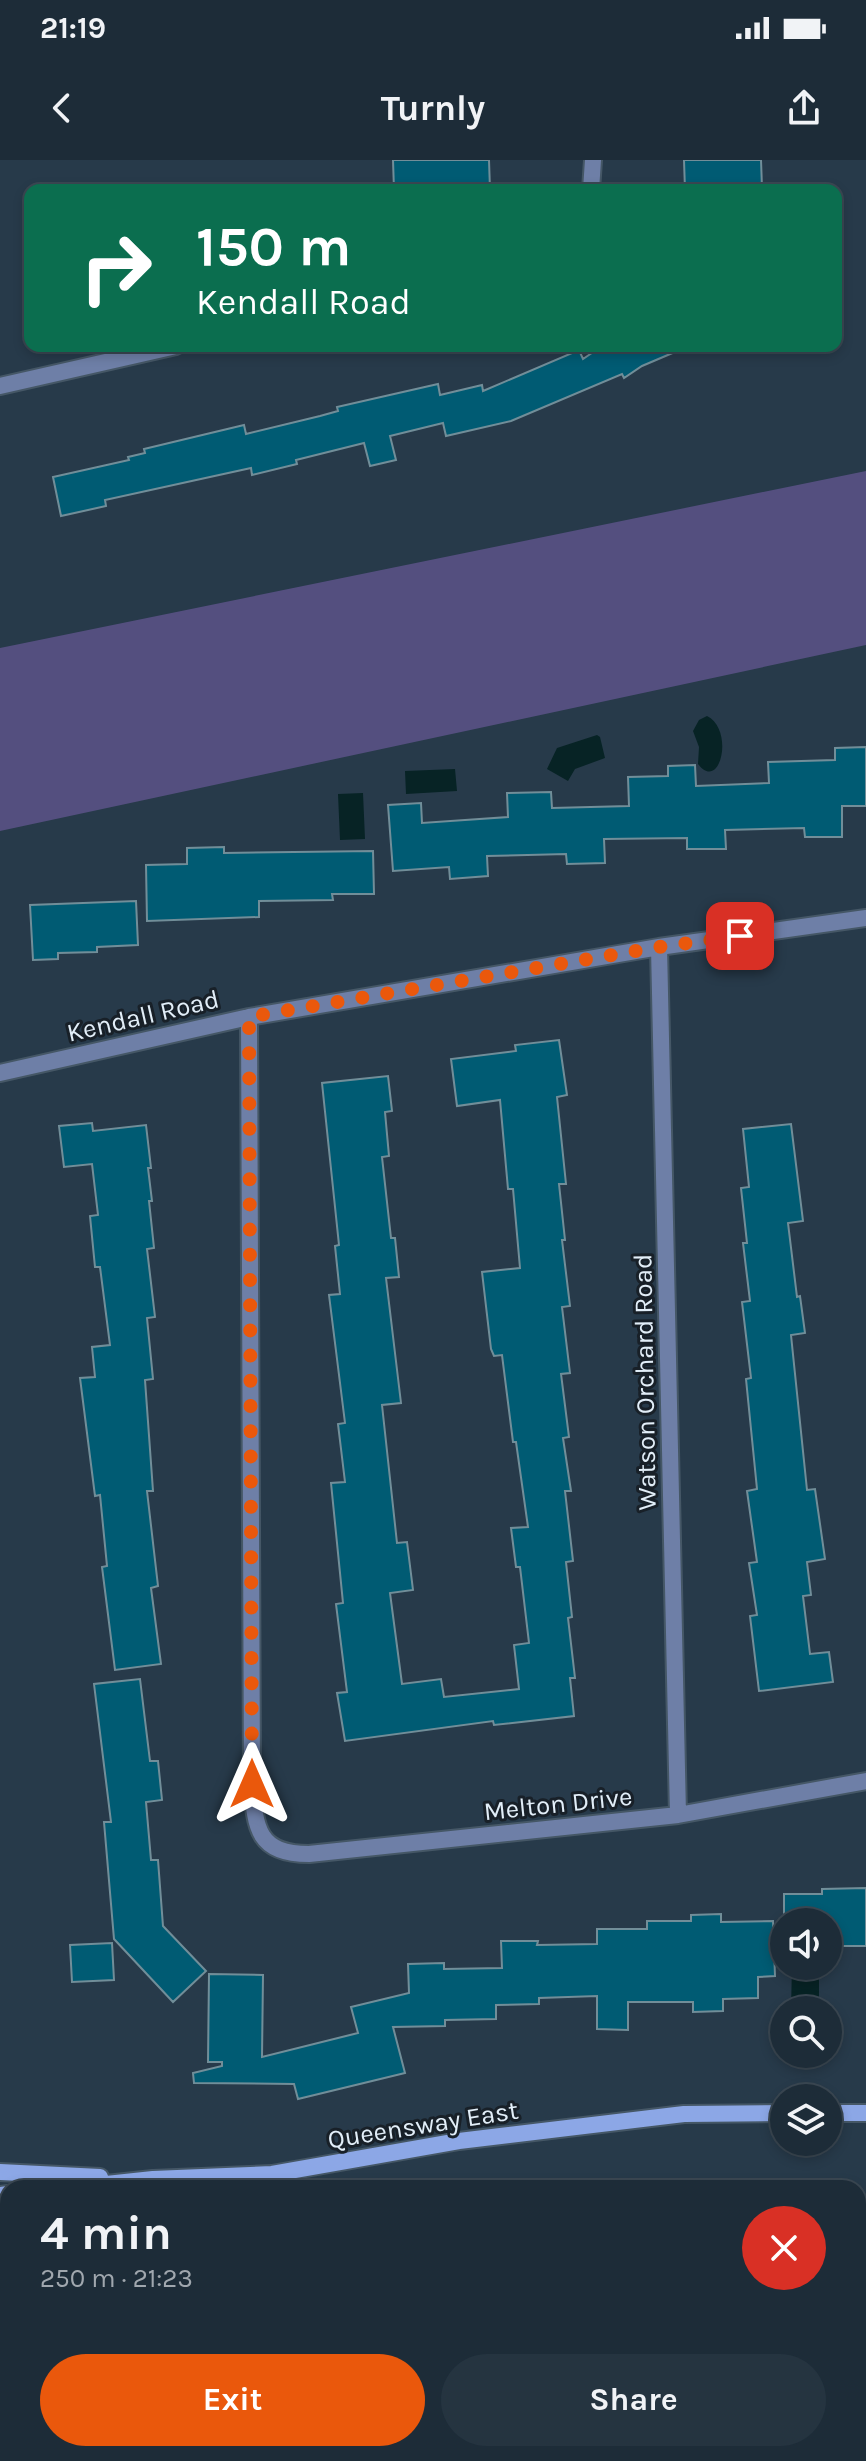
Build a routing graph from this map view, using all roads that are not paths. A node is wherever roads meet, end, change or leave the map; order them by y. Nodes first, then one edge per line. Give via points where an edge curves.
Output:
1 (593, 160) edge
2 (591, 184) edge
3 (150, 352) edge
4 (0, 386) edge
5 (866, 918) edge
6 (659, 947) junction
7 (249, 1017) junction
8 (0, 1073) edge
9 (866, 1781) edge
10 (678, 1815) junction
11 (770, 2113) edge
12 (842, 2113) edge
13 (849, 2113) junction
14 (866, 2113) edge
15 (866, 2121) edge
16 (0, 2172) edge
17 (272, 2174) junction
18 (153, 2179) junction
19 (144, 2180) edge
20 (258, 2180) edge

1 - 2 street
3 - 4 street
5 - 6 street, Kendall Road
6 - 7 street, Kendall Road
6 - 10 street, Watson Orchard Road
7 - 8 street, Kendall Road
7 - 10 street, Melton Drive via 252,1784 261,1834 286,1854 309,1854
9 - 10 street, Melton Drive
11 - 17 main road, Queensway East via 684,2114 474,2139
12 - 13 main road
13 - 14 main road
13 - 15 main road
16 - 18 main road
17 - 18 main road, Queensway East
17 - 20 main road
18 - 19 main road, Queensway East

